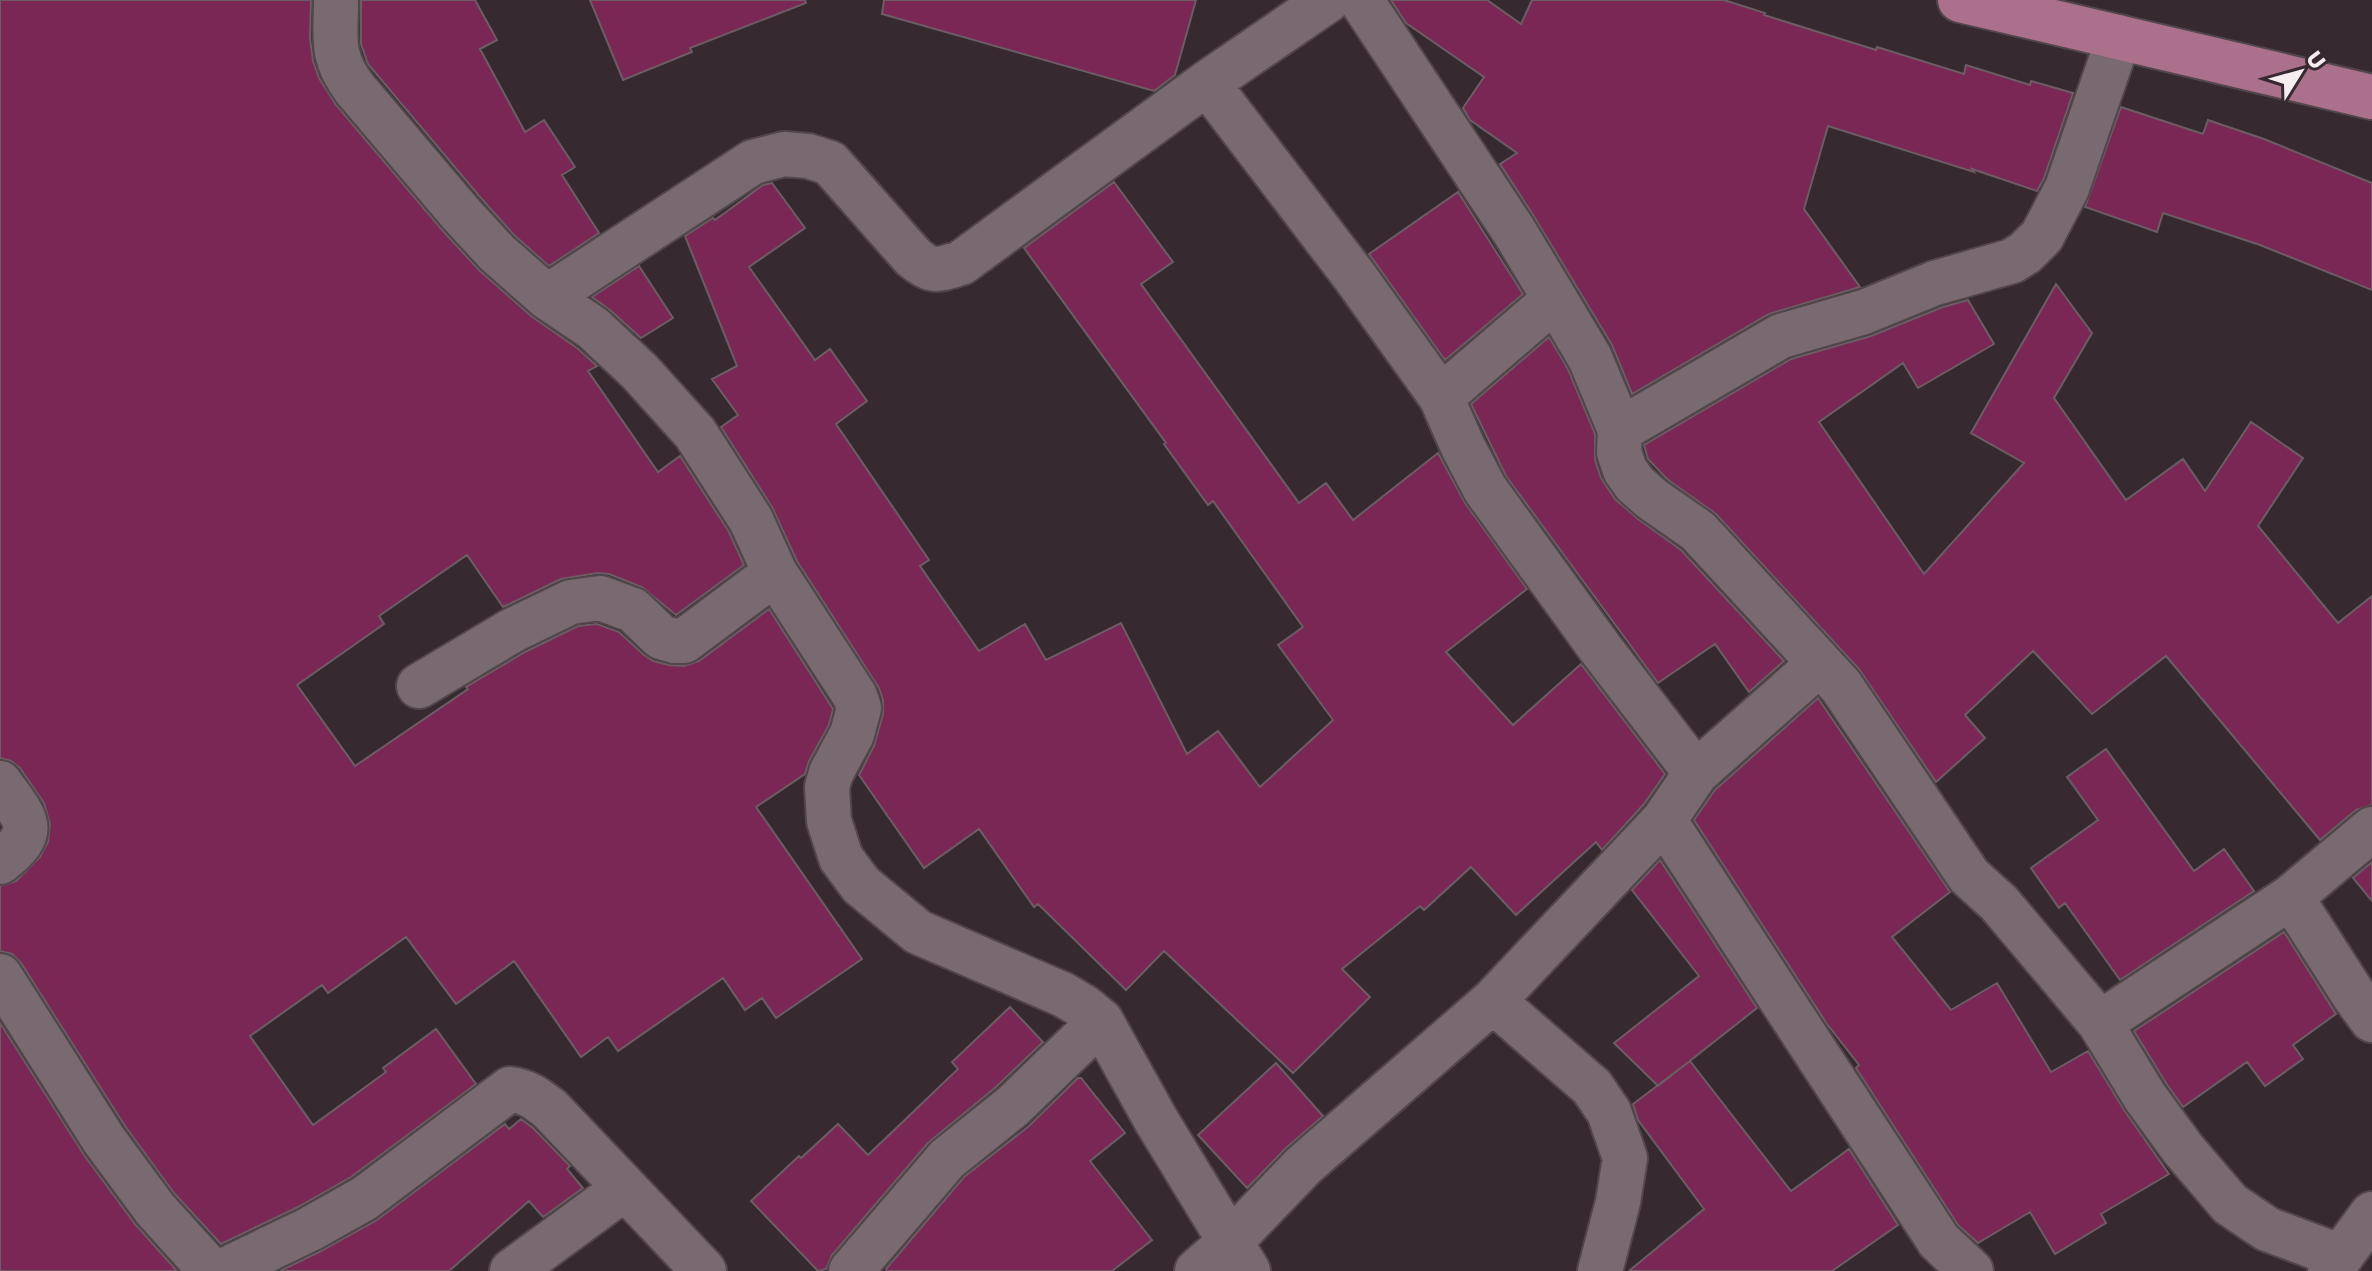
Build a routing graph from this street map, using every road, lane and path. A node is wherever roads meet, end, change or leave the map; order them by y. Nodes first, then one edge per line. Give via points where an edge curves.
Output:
1 (336, 0) edge
2 (1328, 0) edge
3 (1361, 0) edge
4 (1960, 0) edge
5 (2078, 14) edge
6 (2119, 37) junction
7 (1207, 83) junction
8 (2372, 97) edge
9 (547, 297) junction
10 (1555, 299) junction
11 (1441, 397) junction
12 (1620, 430) junction
13 (775, 573) junction
14 (1819, 664) junction
15 (419, 686) dead end
16 (1696, 773) junction
17 (0, 783) edge
18 (1664, 820) junction
19 (2372, 829) edge
20 (0, 862) edge
21 (2291, 897) junction
22 (0, 976) edge
23 (1493, 1001) junction
24 (2364, 1008) edge
25 (1101, 1021) junction
26 (2100, 1023) junction
27 (625, 1188) junction
28 (2372, 1214) edge
29 (1240, 1256) edge
30 (2334, 1264) edge
31 (211, 1271) edge
32 (223, 1271) edge
33 (512, 1271) edge
34 (704, 1271) edge
35 (851, 1271) edge
36 (1197, 1271) edge
37 (1600, 1271) edge
38 (1971, 1271) edge

1 - 9 street via 335,50 343,73 461,214
2 - 7 street
3 - 10 street
4 - 5 main road
5 - 6 main road
6 - 8 main road
6 - 12 street via 2067,188 2042,236 2025,253 1864,312 1781,336
7 - 9 street via 961,263 935,271 925,267 830,163 784,154 753,162
7 - 11 street
9 - 13 street via 593,328 695,433 751,520
10 - 11 street
10 - 12 street via 1590,358
11 - 16 street via 1485,489
12 - 14 street via 1619,452 1635,484 1698,531
13 - 15 street via 684,641 661,637 633,610 600,598 571,602
13 - 25 street via 859,708 827,787 829,821 841,858 861,885 918,932 1064,995
14 - 16 street
14 - 26 street via 1841,686 1969,876 1999,903
16 - 18 street
17 - 20 street via 27,827 17,849
18 - 23 street
18 - 38 street via 1939,1241
19 - 21 street
21 - 24 street
21 - 26 street
22 - 31 street via 104,1140 155,1209
23 - 29 street via 1304,1165
23 - 37 street via 1592,1087 1609,1112 1625,1158
25 - 29 street
25 - 35 street via 1013,1106 947,1159
26 - 30 street via 2145,1097 2230,1204
27 - 32 street via 550,1109 531,1094 510,1089 365,1198
27 - 33 street
27 - 34 street
28 - 30 street
29 - 36 street

